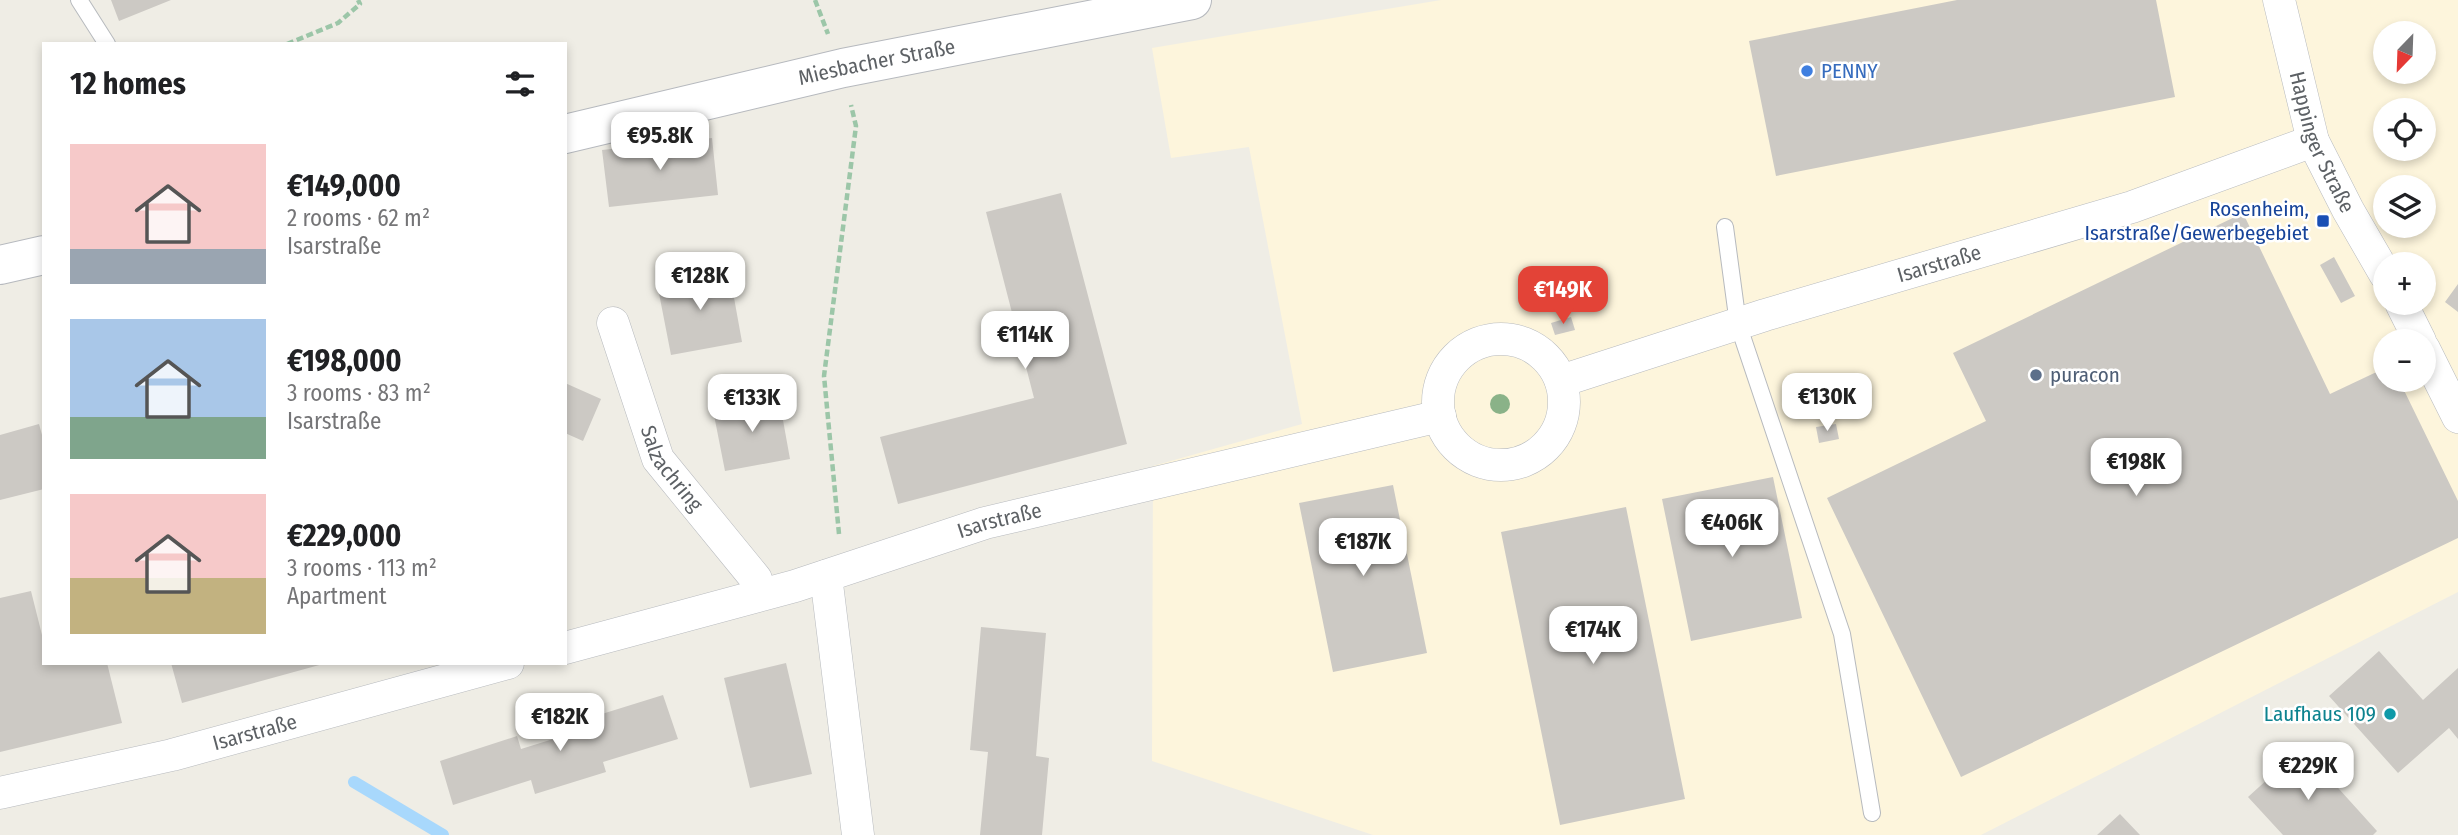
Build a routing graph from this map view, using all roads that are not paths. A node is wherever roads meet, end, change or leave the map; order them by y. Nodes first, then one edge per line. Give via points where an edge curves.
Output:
1 (79, 0) edge
2 (1192, 0) edge
3 (2279, 0) edge
4 (106, 42) edge
5 (567, 134) edge
6 (2312, 141) junction
7 (1725, 227) dead end
8 (2373, 252) edge
9 (42, 255) edge
10 (0, 265) edge
11 (613, 323) dead end
12 (1738, 324) junction
13 (2436, 373) edge
14 (1561, 381) junction
15 (1440, 416) junction
16 (2458, 417) edge
17 (834, 573) junction
18 (760, 594) junction
19 (567, 647) edge
20 (501, 665) edge
21 (0, 793) edge
22 (1872, 813) dead end
23 (858, 835) edge

1 - 4 lane
2 - 5 main road, Miesbacher Straße via 843,68
3 - 6 street, Happinger Straße
6 - 8 street, Happinger Straße
6 - 12 street, Isarstraße via 2132,206
7 - 12 lane
9 - 10 main road
11 - 18 street, Salzachring via 658,459 756,579
12 - 14 street, Isarstraße
12 - 22 lane via 1842,634
13 - 16 street
14 - 15 street via 1535,349 1515,340 1484,342 1457,358 1444,375 1438,396
14 - 15 street via 1565,401 1562,422 1538,454 1519,463 1479,461 1454,443
15 - 17 street, Isarstraße via 985,523
17 - 18 street, Isarstraße
17 - 23 street
18 - 19 street, Isarstraße
20 - 21 street, Isarstraße via 172,755

